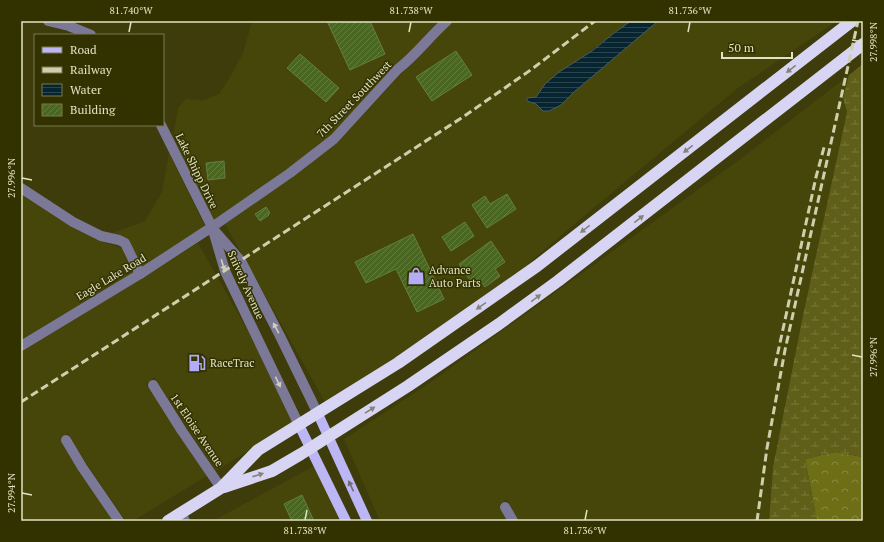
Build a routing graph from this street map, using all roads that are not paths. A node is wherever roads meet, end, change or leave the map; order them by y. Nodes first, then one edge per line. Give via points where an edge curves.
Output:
1 (48, 21) edge
2 (447, 21) edge
3 (852, 21) edge
4 (89, 34) edge
5 (863, 44) edge
6 (162, 126) edge
7 (21, 188) edge
8 (212, 227) junction
9 (140, 274) junction
10 (21, 346) edge
11 (153, 385) dead end
12 (318, 414) junction
13 (299, 425) junction
14 (328, 437) junction
15 (66, 440) dead end
16 (310, 448) junction
17 (221, 488) junction
18 (505, 507) dead end
19 (183, 517) edge
20 (120, 521) edge
21 (168, 521) edge
22 (346, 521) edge
23 (367, 521) edge
24 (513, 521) edge

1 - 4 street
2 - 8 street, 7th Street Southwest via 398,69 334,139
3 -> 12 highway via 537,266 402,360
14 -> 5 highway via 505,320
6 - 8 street, Lake Shipp Drive
7 - 9 street via 74,222 101,236 125,244
8 - 9 street, Eagle Lake Road
12 -> 8 street, Snively Avenue via 241,261
8 -> 13 street, Snively Avenue via 225,271
9 - 10 street, Eagle Lake Road
11 - 17 street, 1st Eloise Avenue
12 - 13 highway
12 - 14 main road, Snively Avenue
13 - 16 main road, Snively Avenue
13 - 17 highway via 258,450
14 - 16 highway
23 -> 14 main road, Snively Avenue
15 - 20 street
17 -> 16 highway via 272,471
16 - 22 main road, Snively Avenue
17 - 19 highway
18 - 24 street
19 - 21 highway

